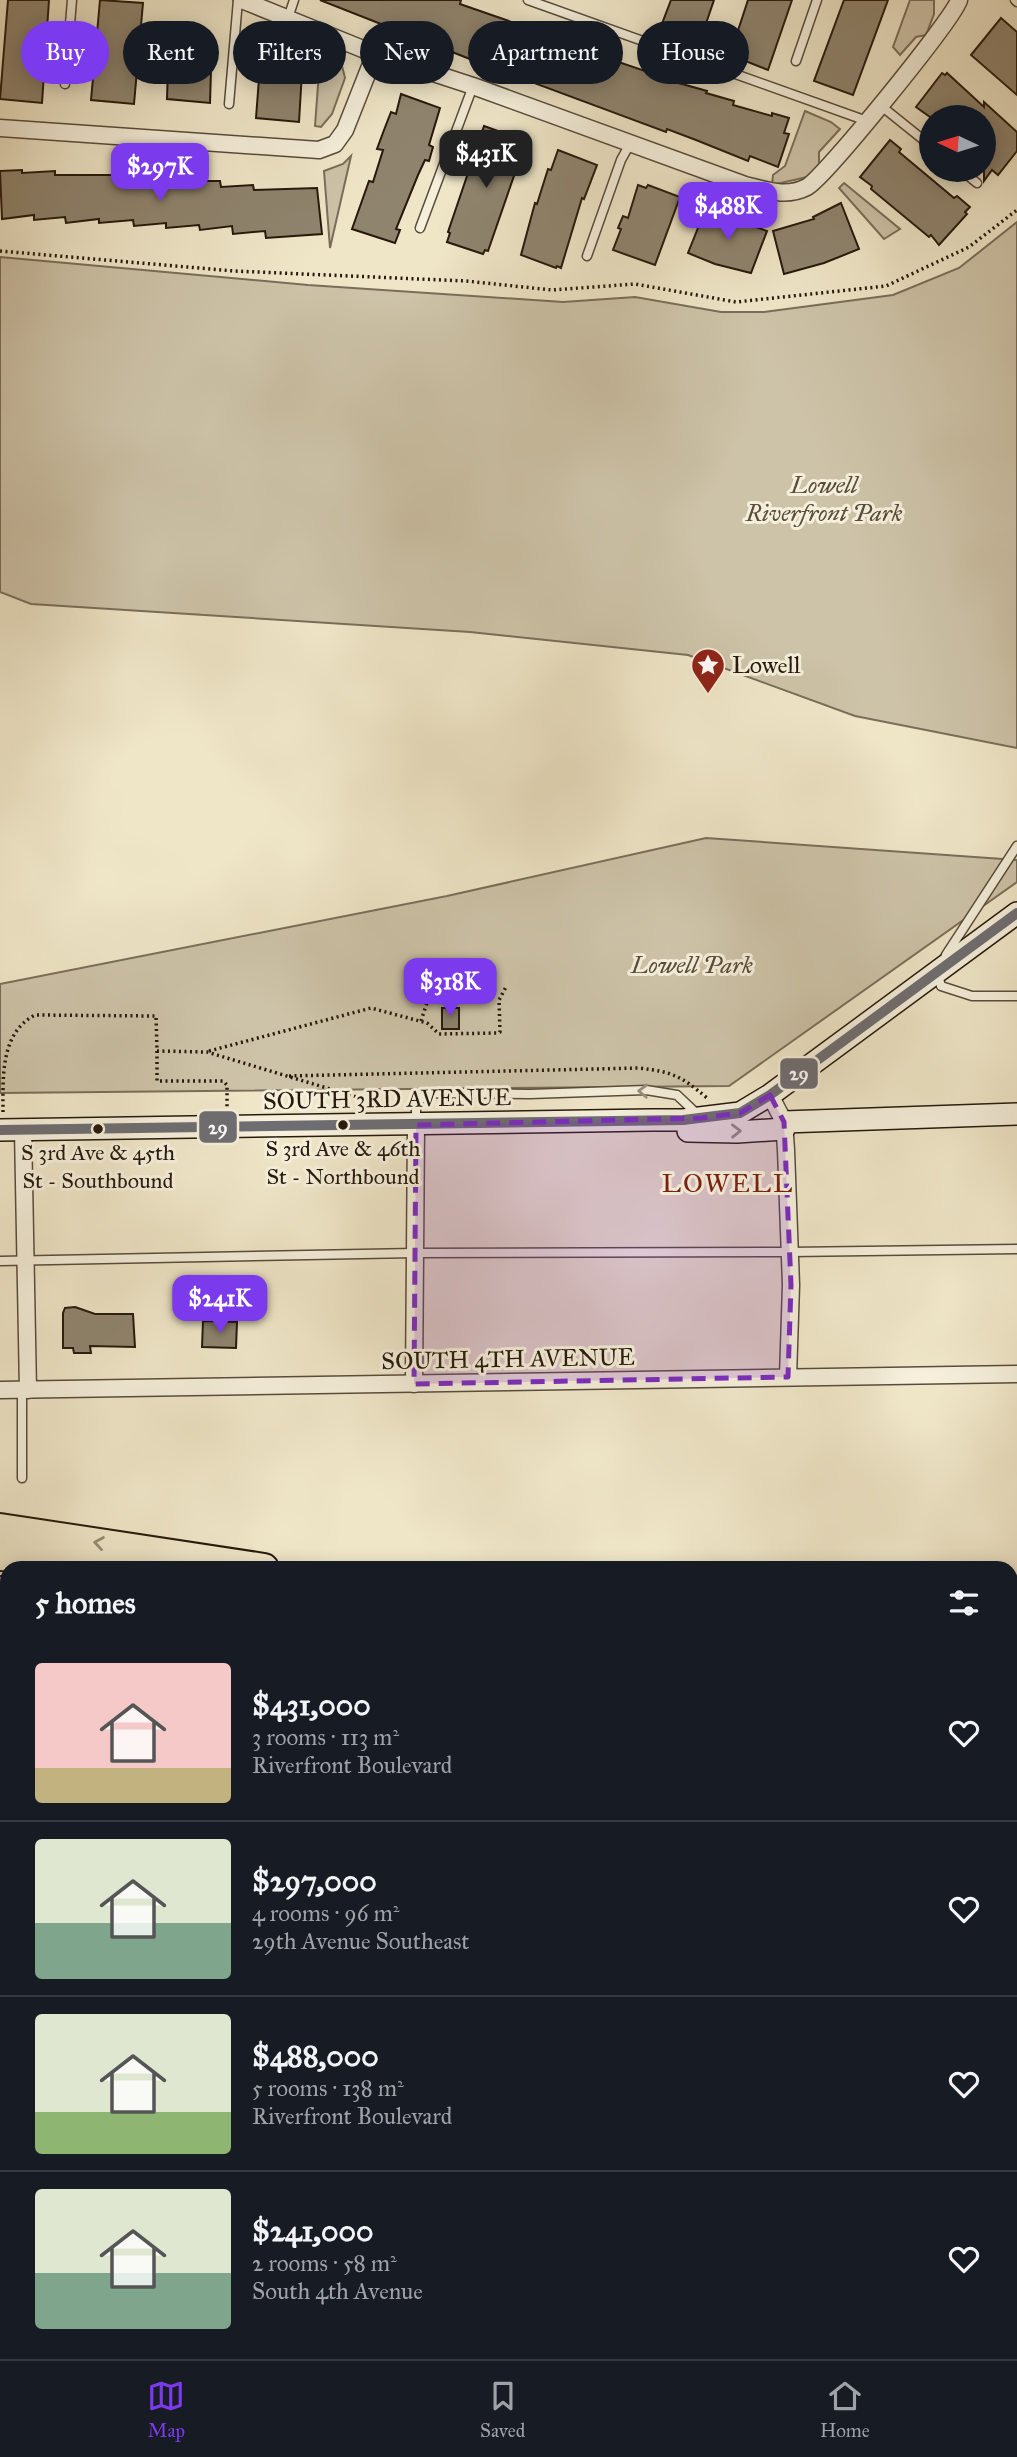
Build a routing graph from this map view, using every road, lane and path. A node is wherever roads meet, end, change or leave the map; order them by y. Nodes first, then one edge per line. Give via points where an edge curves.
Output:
1 (72, 0) edge
2 (240, 0) edge
3 (294, 0) edge
4 (528, 0) edge
5 (817, 0) edge
6 (959, 0) edge
7 (288, 18) junction
8 (70, 21) edge
9 (360, 48) edge
10 (796, 61) dead end
11 (454, 80) edge
12 (363, 84) edge
13 (473, 86) junction
14 (229, 104) dead end
15 (880, 105) junction
16 (867, 121) junction
17 (0, 128) edge
18 (919, 136) edge
19 (631, 142) junction
20 (1017, 210) edge
21 (420, 228) dead end
22 (0, 251) edge
23 (587, 256) dead end
24 (1017, 846) edge
25 (1017, 913) edge
26 (936, 971) junction
27 (433, 984) dead end
28 (506, 987) dead end
29 (1017, 996) edge
30 (421, 1021) junction
31 (157, 1051) junction
32 (207, 1052) junction
33 (286, 1076) junction
34 (770, 1095) junction
35 (1017, 1114) edge
36 (728, 1115) junction
37 (702, 1118) junction
38 (595, 1122) junction
39 (416, 1125) junction
40 (784, 1125) junction
41 (380, 1126) junction
42 (227, 1128) junction
43 (9, 1130) edge
44 (1017, 1249) edge
45 (790, 1252) junction
46 (415, 1253) junction
47 (0, 1261) edge
48 (26, 1261) junction
49 (1017, 1374) edge
50 (788, 1377) junction
51 (414, 1384) junction
52 (0, 1390) edge
53 (25, 1390) junction
54 (22, 1478) dead end
55 (0, 1528) edge
56 (0, 1556) edge
57 (58, 1561) edge
58 (218, 1561) edge

1 - 8 lane
2 - 7 street
2 - 14 lane
3 - 7 lane
4 - 16 lane
5 - 10 lane
6 - 15 street
7 - 9 street
11 - 13 street
12 - 17 street via 345,130 335,144 319,149
13 - 19 street
13 - 21 lane
15 - 16 street
15 - 18 lane
16 - 19 street via 808,187 781,194
19 - 23 lane
20 - 22 path via 969,247 886,286 736,302 635,284 552,290
24 - 26 lane
25 - 26 main road, SOUTH 3RD AVENUE
26 - 29 lane via 941,986 972,996
26 - 34 main road, SOUTH 3RD AVENUE
27 - 30 path
28 - 30 path via 499,1000 500,1032 439,1034
30 - 32 path via 371,1008
31 - 32 path
31 - 42 path via 157,1081 217,1080 227,1084
31 - 43 path via 156,1016 35,1016 24,1021 6,1055
32 - 33 path
33 - 36 path via 639,1068 684,1079
33 - 41 path via 382,1105
34 - 36 main road, SOUTH 3RD AVENUE
34 - 40 street
35 - 40 main road
36 - 37 main road, SOUTH 3RD AVENUE
37 - 38 main road, SOUTH 3RD AVENUE
37 -> 39 lane via 677,1095 646,1090 426,1093 416,1105
38 - 39 main road, SOUTH 3RD AVENUE
38 -> 40 main road via 737,1132
39 - 41 main road, SOUTH 3RD AVENUE
39 - 46 street
40 - 45 street
41 - 42 main road, SOUTH 3RD AVENUE
42 - 43 main road, SOUTH 3RD AVENUE
43 - 48 street
44 - 45 lane
45 - 46 lane
45 - 50 street
46 - 48 lane
46 - 51 street
47 - 48 lane
48 - 53 street
49 - 50 street, SOUTH 4TH AVENUE
50 - 51 street, SOUTH 4TH AVENUE
51 - 53 street, SOUTH 4TH AVENUE
52 - 53 street, SOUTH 4TH AVENUE
53 - 54 lane
58 -> 55 highway
56 - 57 highway

